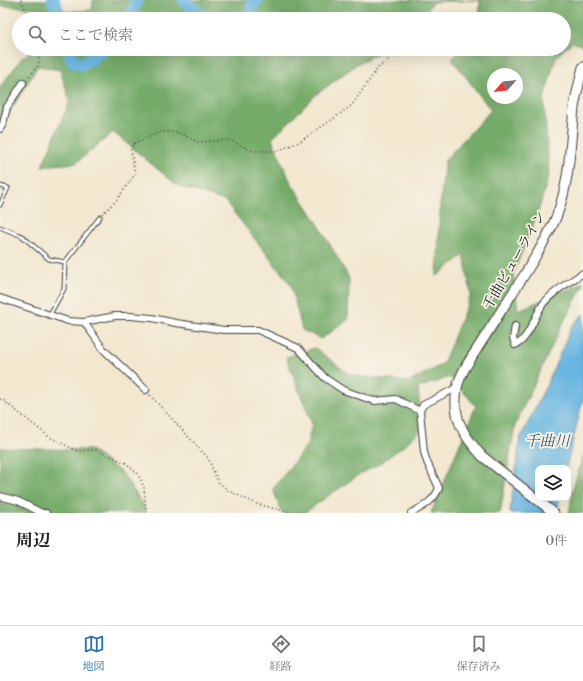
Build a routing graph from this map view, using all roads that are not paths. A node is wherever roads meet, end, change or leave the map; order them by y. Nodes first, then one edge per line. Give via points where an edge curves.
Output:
1 (583, 67) edge
2 (23, 84) road end
3 (0, 129) edge
4 (0, 186) edge
5 (0, 205) edge
6 (100, 217) road end
7 (0, 227) edge
8 (65, 262) junction
9 (583, 272) edge
10 (0, 298) edge
11 (50, 314) junction
12 (84, 322) junction
13 (515, 326) dead end
14 (458, 387) junction
15 (146, 390) road end
16 (420, 411) junction
17 (0, 496) edge
18 (46, 513) edge
19 (411, 513) edge
20 (554, 513) edge

1 - 14 street, 千曲ビューライン via 575,106 564,195 557,215 540,249 468,365
2 - 3 street via 7,107
4 - 5 lane via 8,188
6 - 8 lane
7 - 8 lane via 22,236 49,259
8 - 11 lane via 64,289
9 - 13 street via 544,303 522,341 515,345 512,338
10 - 11 street
11 - 12 street via 68,321
12 - 15 street via 104,350
12 - 16 street via 130,316 224,330 258,330 298,348 325,378 343,390 374,401 396,399
14 - 16 street via 424,405
14 - 20 street, 千曲ビューライン via 457,416 464,435 482,456
16 - 19 street via 424,452 439,488 427,504
17 - 18 street

